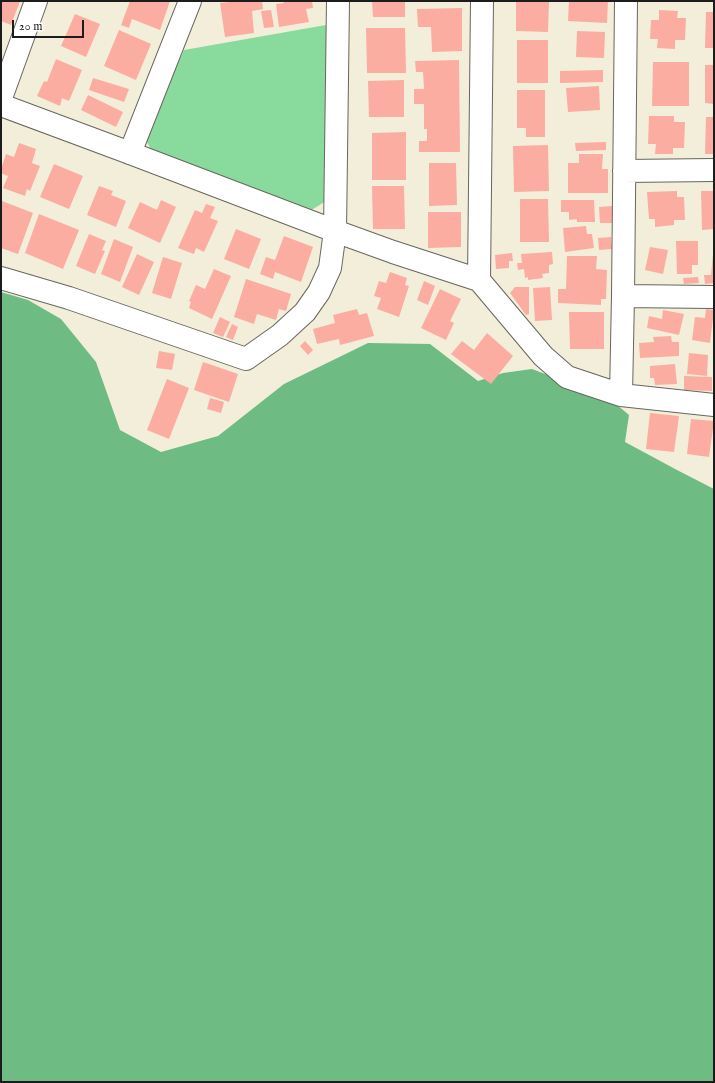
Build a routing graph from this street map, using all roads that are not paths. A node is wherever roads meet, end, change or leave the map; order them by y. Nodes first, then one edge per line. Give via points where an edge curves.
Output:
1 (36, 1) edge
2 (190, 1) edge
3 (338, 1) edge
4 (482, 1) edge
5 (626, 1) edge
6 (1, 98) edge
7 (1, 105) edge
8 (130, 153) junction
9 (714, 170) edge
10 (624, 171) junction
11 (335, 231) junction
12 (1, 278) edge
13 (479, 280) junction
14 (623, 296) junction
15 (714, 297) edge
16 (620, 395) junction
17 (714, 405) edge

1 - 6 street
2 - 8 street
3 - 11 street
4 - 13 street
5 - 10 street
7 - 8 street
8 - 11 street
9 - 10 street
10 - 14 street
11 - 12 street via 330,268 319,292 305,312 280,335 246,359 69,298
11 - 13 street
13 - 16 street via 542,356 567,377
14 - 15 street
14 - 16 street
16 - 17 street

